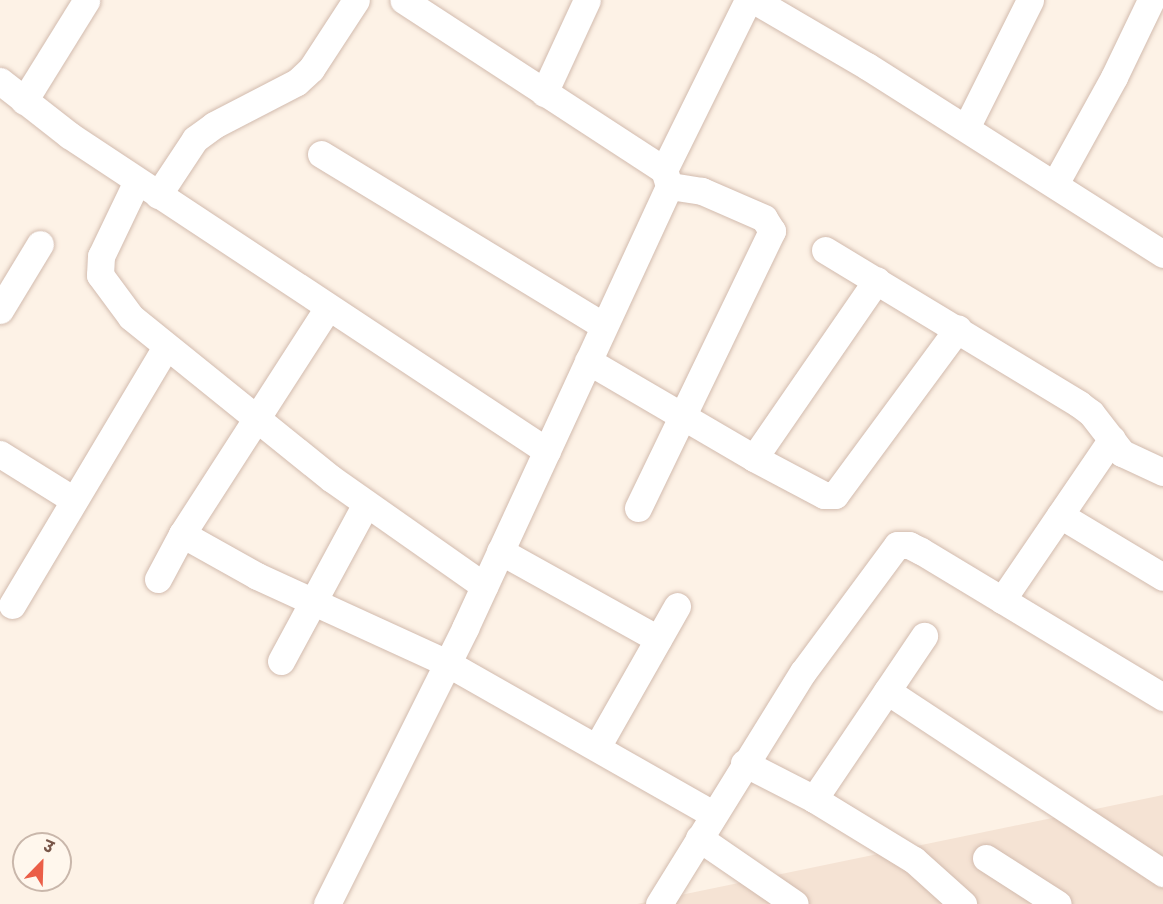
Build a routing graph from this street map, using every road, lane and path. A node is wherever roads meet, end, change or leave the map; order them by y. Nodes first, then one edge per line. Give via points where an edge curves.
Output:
1 (356, 0) edge
2 (403, 0) edge
3 (587, 0) edge
4 (748, 0) edge
5 (754, 0) edge
6 (1030, 0) edge
7 (1151, 0) edge
8 (86, 1) edge
9 (0, 81) edge
10 (544, 93) junction
11 (24, 101) junction
12 (966, 128) junction
13 (321, 154) dead end
14 (667, 178) junction
15 (1055, 184) junction
16 (148, 188) junction
17 (40, 244) dead end
18 (825, 250) dead end
19 (1163, 255) edge
20 (876, 280) junction
21 (3, 299) edge
22 (327, 309) junction
23 (604, 326) junction
24 (958, 328) junction
25 (166, 347) junction
26 (588, 361) junction
27 (255, 419) junction
28 (684, 419) junction
29 (1112, 439) junction
30 (547, 451) junction
31 (0, 454) edge
32 (754, 458) junction
33 (1163, 472) edge
34 (74, 500) junction
35 (366, 504) junction
36 (638, 508) dead end
37 (1060, 516) junction
38 (182, 534) junction
39 (500, 551) junction
40 (1163, 577) edge
41 (158, 579) dead end
42 (484, 586) junction
43 (1002, 600) junction
44 (311, 601) junction
45 (12, 605) dead end
46 (676, 606) dead end
47 (924, 636) dead end
48 (658, 639) junction
49 (281, 661) dead end
50 (447, 663) junction
51 (886, 691) junction
52 (1163, 697) edge
53 (597, 747) junction
54 (744, 763) junction
55 (814, 799) junction
56 (712, 814) junction
57 (699, 838) junction
58 (986, 858) dead end
59 (1163, 873) edge
60 (327, 904) edge
61 (659, 904) edge
62 (795, 904) edge
63 (963, 904) edge
64 (1058, 904) edge

1 - 16 street via 311,69 297,82 214,124
2 - 10 street
3 - 10 street
4 - 14 street
5 - 12 street
6 - 12 street
7 - 15 street
8 - 11 street
9 - 11 street
10 - 14 street
11 - 16 street
12 - 15 street
13 - 23 street
14 - 23 street
14 - 28 street via 754,213 771,223 772,231
15 - 19 street
16 - 22 street
16 - 25 street via 106,240 100,275 131,317
17 - 21 street
18 - 20 street
20 - 24 street
20 - 32 street
22 - 27 street
22 - 30 street
23 - 26 street
24 - 29 street via 1091,413
24 - 32 street via 835,495 824,495
25 - 27 street
25 - 34 street
26 - 28 street
26 - 30 street
27 - 35 street
27 - 38 street
28 - 32 street
28 - 36 street
29 - 33 street via 1122,453
29 - 37 street
30 - 39 street
31 - 34 street
34 - 45 street
35 - 42 street
35 - 44 street
37 - 40 street
37 - 43 street
38 - 41 street
38 - 44 street
39 - 42 street
39 - 48 street
42 - 50 street
43 - 52 street
43 - 54 street via 921,551 897,545 804,672
44 - 49 street
44 - 50 street
46 - 48 street
47 - 51 street
48 - 53 street
50 - 53 street
50 - 60 street
51 - 55 street
51 - 59 street
53 - 56 street
54 - 55 street
54 - 56 street
55 - 63 street via 914,860
56 - 57 street
57 - 61 street
57 - 62 street
58 - 64 street

